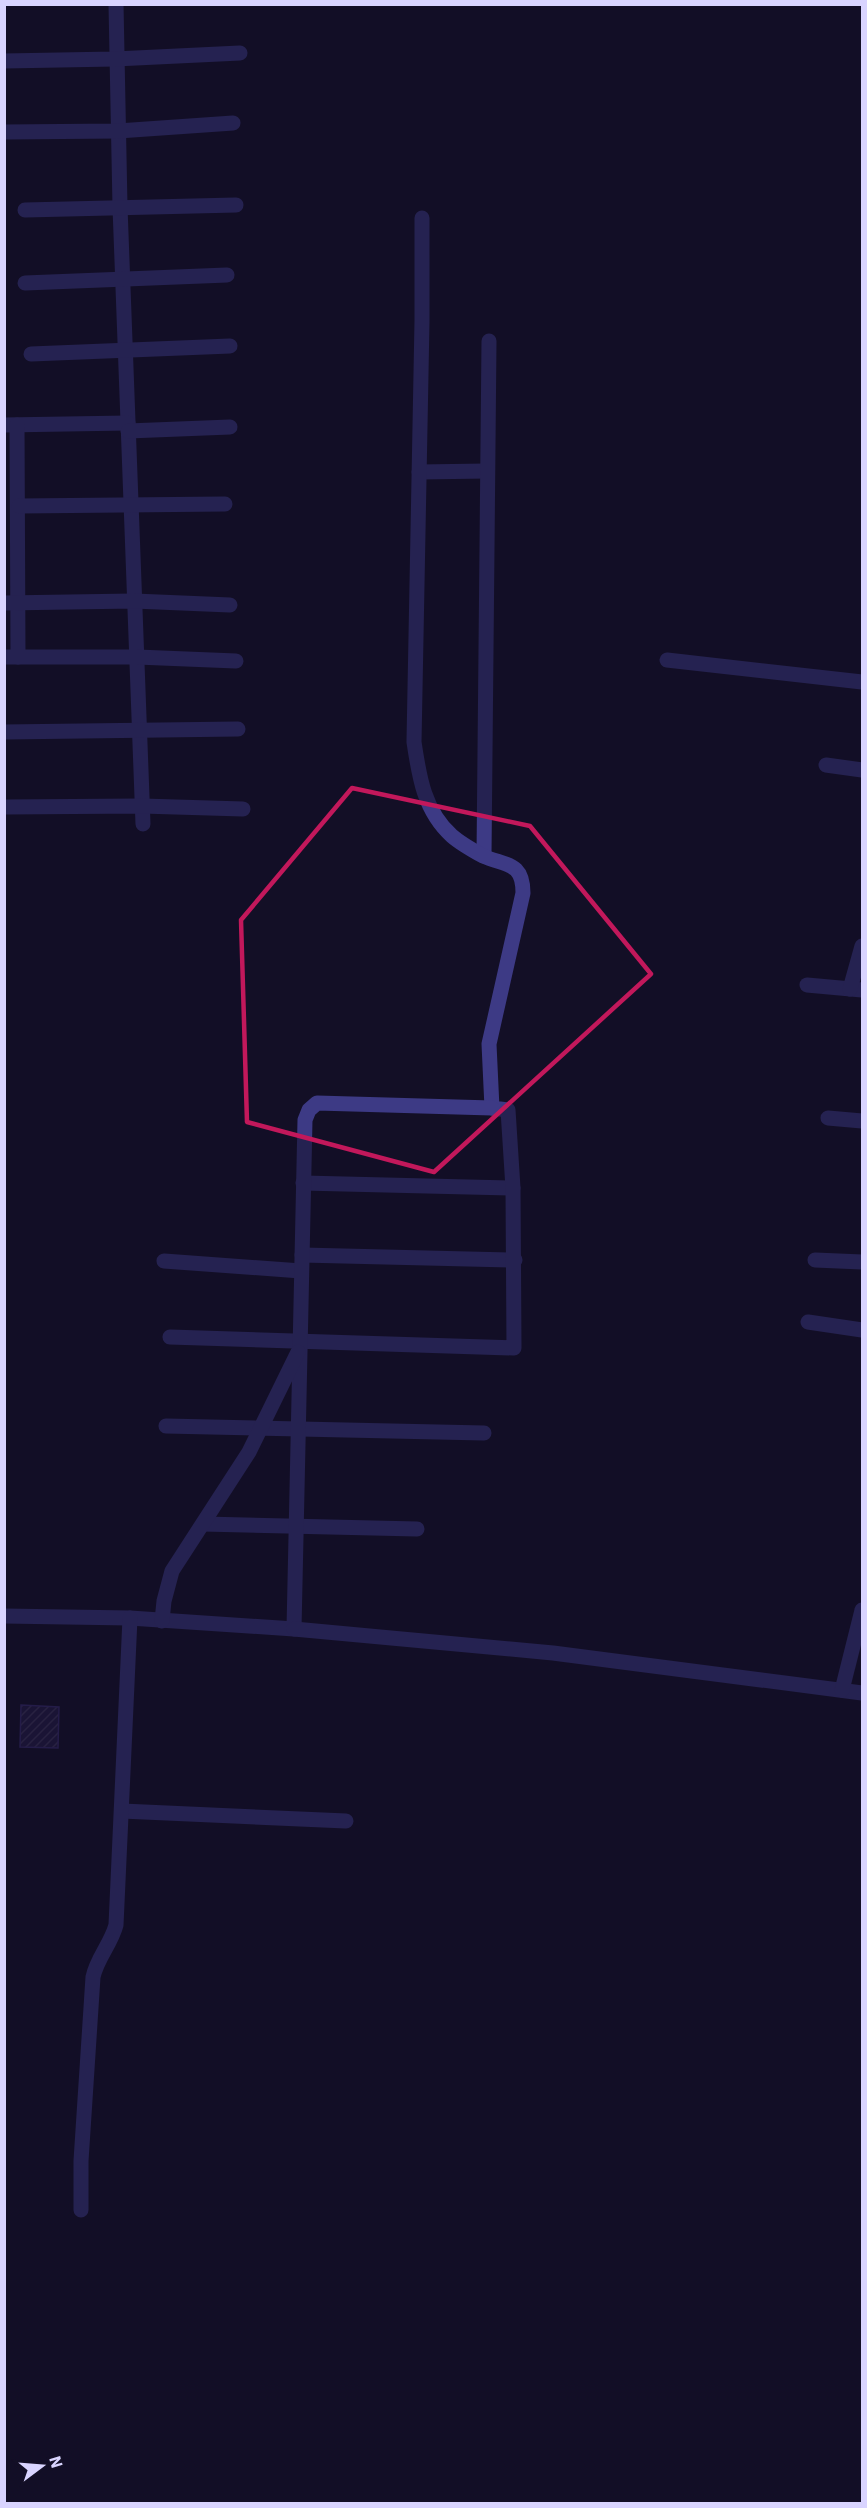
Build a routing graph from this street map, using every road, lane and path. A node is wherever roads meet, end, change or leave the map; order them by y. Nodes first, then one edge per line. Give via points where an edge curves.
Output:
1 (116, 4) edge
2 (240, 53) dead end
3 (115, 59) junction
4 (4, 61) edge
5 (233, 123) dead end
6 (118, 130) junction
7 (5, 132) edge
8 (236, 205) dead end
9 (120, 207) junction
10 (25, 210) dead end
11 (422, 218) dead end
12 (227, 275) dead end
13 (123, 279) junction
14 (25, 283) dead end
15 (489, 341) dead end
16 (230, 346) dead end
17 (125, 349) junction
18 (31, 354) dead end
19 (11, 425) edge
20 (128, 427) junction
21 (230, 428) dead end
22 (487, 471) junction
23 (419, 472) junction
24 (225, 504) dead end
25 (19, 506) junction
26 (130, 506) junction
27 (134, 602) junction
28 (12, 603) edge
29 (230, 604) dead end
30 (11, 657) edge
31 (137, 657) junction
32 (667, 660) dead end
33 (236, 661) dead end
34 (862, 682) edge
35 (139, 729) junction
36 (238, 729) dead end
37 (4, 732) edge
38 (826, 765) dead end
39 (862, 770) edge
40 (142, 806) junction
41 (4, 807) edge
42 (243, 809) dead end
43 (143, 824) dead end
44 (484, 856) junction
45 (862, 946) edge
46 (807, 985) dead end
47 (856, 989) edge
48 (492, 1108) junction
49 (828, 1118) dead end
50 (862, 1120) edge
51 (303, 1183) junction
52 (513, 1188) junction
53 (515, 1260) junction
54 (815, 1260) dead end
55 (164, 1261) dead end
56 (862, 1262) edge
57 (302, 1263) junction
58 (808, 1322) dead end
59 (862, 1330) edge
60 (170, 1337) dead end
61 (301, 1345) junction
62 (166, 1426) dead end
63 (261, 1428) junction
64 (299, 1429) junction
65 (483, 1433) dead end
66 (203, 1524) junction
67 (296, 1526) junction
68 (417, 1529) dead end
69 (862, 1610) edge
70 (4, 1616) edge
71 (130, 1618) junction
72 (162, 1621) junction
73 (294, 1629) junction
74 (842, 1690) junction
75 (862, 1693) edge
76 (123, 1811) junction
77 (346, 1821) dead end
78 (81, 2210) dead end

1 - 3 street
2 - 3 street
3 - 4 street
3 - 6 street
5 - 6 street
6 - 7 street
6 - 9 street
8 - 9 street
9 - 10 street
9 - 13 street
11 - 23 street
12 - 13 street
13 - 14 street
13 - 17 street
15 - 22 street
16 - 17 street
17 - 18 street
17 - 20 street
19 - 20 street
19 - 25 street
20 - 21 street
20 - 26 street
22 - 23 street
22 - 44 street
23 - 44 street via 414,742 418,769 430,808 452,836
24 - 26 street
25 - 26 street
25 - 28 street
26 - 27 street
27 - 28 street
27 - 29 street
27 - 31 street
28 - 30 street
30 - 31 street
31 - 33 street
31 - 35 street
32 - 34 street
35 - 36 street
35 - 37 street
35 - 40 street
38 - 39 street
40 - 41 street
40 - 42 street
40 - 43 street
44 - 48 street via 508,863 519,873 523,884 489,1044
45 - 47 street
46 - 47 street
48 - 51 street via 317,1103 304,1120
48 - 52 street via 508,1110
49 - 50 street
51 - 52 street
51 - 57 street
52 - 53 street
53 - 57 street
53 - 61 street via 514,1348
54 - 56 street
55 - 57 street
57 - 61 street
58 - 59 street
60 - 61 street
61 - 63 street
61 - 64 street
62 - 63 street
63 - 64 street
63 - 66 street
64 - 65 street
64 - 67 street
66 - 67 street
66 - 72 street via 172,1571
67 - 68 street
67 - 73 street
69 - 74 street
70 - 71 street
71 - 72 street
71 - 76 street
72 - 73 street
73 - 74 street via 553,1653
74 - 75 street
76 - 77 street
76 - 78 street via 116,1925 93,1977

